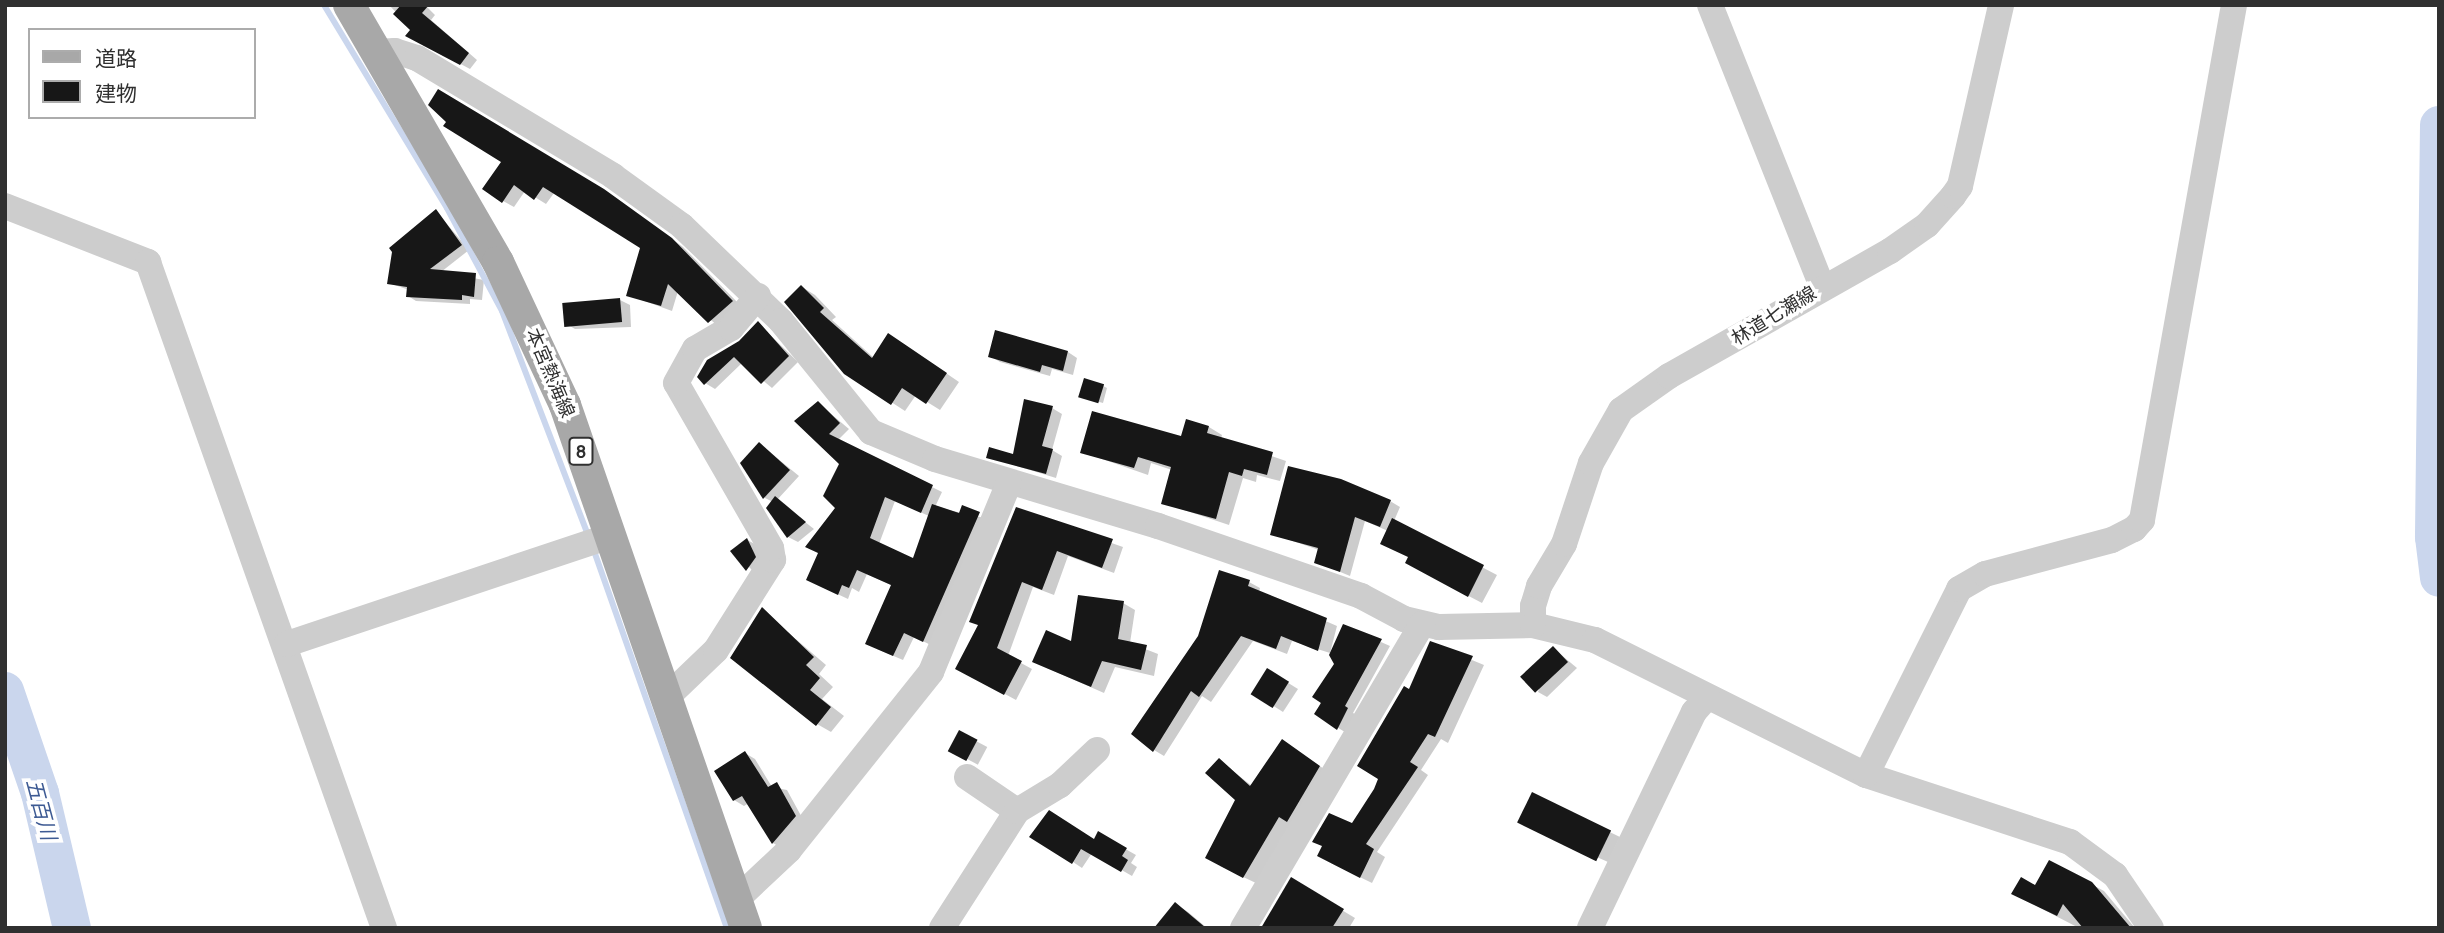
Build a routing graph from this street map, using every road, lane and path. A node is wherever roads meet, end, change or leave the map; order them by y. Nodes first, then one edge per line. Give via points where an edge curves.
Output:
1 (348, 5) edge
2 (1710, 5) edge
3 (2001, 5) edge
4 (2234, 5) edge
5 (375, 52) junction
6 (5, 206) edge
7 (1822, 287) junction
8 (758, 296) junction
9 (1009, 483) junction
10 (610, 536) junction
11 (1422, 624) junction
12 (1534, 625) junction
13 (287, 644) junction
14 (1706, 697) junction
15 (666, 698) junction
16 (1097, 750) dead end
17 (1866, 775) junction
18 (967, 777) dead end
19 (1017, 811) junction
20 (741, 914) edge
21 (384, 928) edge
22 (942, 928) edge
23 (1243, 928) edge
24 (1590, 928) edge
25 (2151, 928) edge

1 - 5 main road, 本宮熱海線 / 8
2 - 7 street
3 - 7 street, 林道七瀬線 via 1960,186 1927,225
4 - 17 street via 2142,520 2112,540 1985,574 1959,589
5 - 8 street via 395,51 417,58 613,176 682,226
5 - 10 main road, 本宮熱海線 / 8 via 531,327 565,405
6 - 13 street via 148,262
7 - 12 street, 林道七瀬線 via 1669,376 1610,422 1580,486 1564,544 1535,597
8 - 9 street via 826,372 856,419 871,432
8 - 15 street via 731,328 695,349 676,383 771,548 773,559 716,650
9 - 11 street via 1214,545 1361,596
9 - 20 street via 931,672
10 - 13 street
10 - 15 main road, 本宮熱海線 / 8
11 - 12 street
11 - 23 street
12 - 14 street via 1595,640
13 - 21 street
14 - 17 street
14 - 24 street via 1694,712
15 - 20 main road, 本宮熱海線 / 8
16 - 19 street via 1060,785
17 - 25 street via 2070,842 2115,875
18 - 19 street
19 - 22 street

